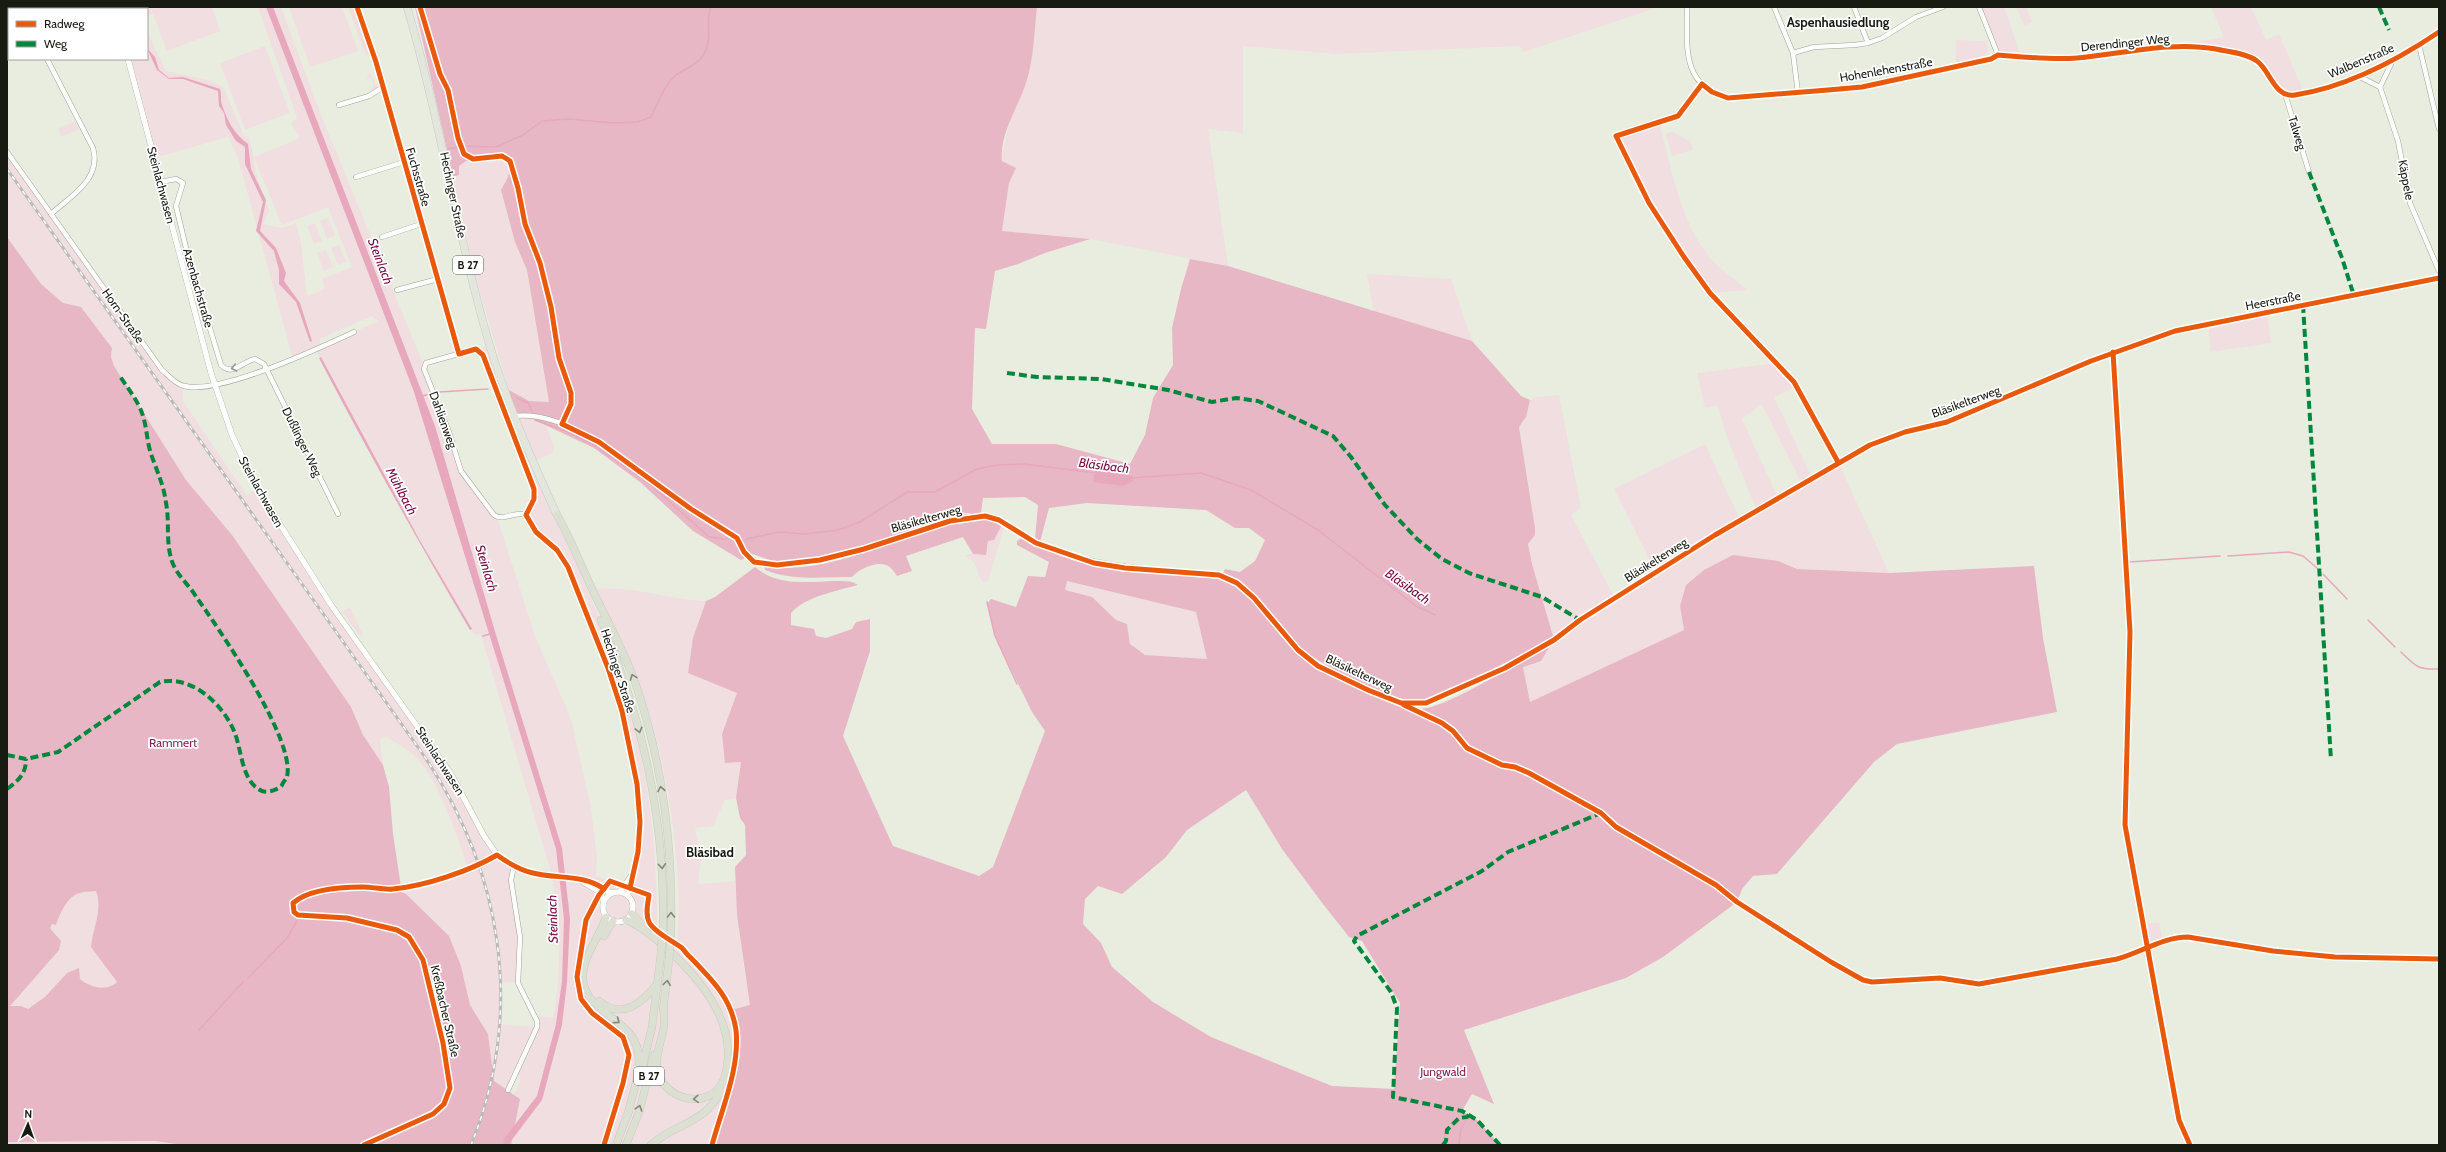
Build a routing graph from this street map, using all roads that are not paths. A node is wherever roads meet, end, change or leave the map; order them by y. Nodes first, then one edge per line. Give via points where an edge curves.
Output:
1 (357, 7) edge
2 (407, 7) edge
3 (1687, 7) edge
4 (1774, 7) edge
5 (1854, 7) edge
6 (1943, 7) edge
7 (1979, 7) edge
8 (2439, 32) edge
9 (1868, 43) junction
10 (2419, 46) junction
11 (1793, 53) junction
12 (1998, 55) junction
13 (48, 60) edge
14 (128, 60) edge
15 (2393, 60) junction
16 (2358, 76) junction
17 (1702, 84) junction
18 (383, 87) junction
19 (2380, 87) junction
20 (1798, 92) junction
21 (2285, 94) junction
22 (339, 105) dead end
23 (1665, 120) dead end
24 (2439, 129) edge
25 (7, 152) edge
26 (404, 162) junction
27 (2309, 172) dead end
28 (356, 177) dead end
29 (160, 182) junction
30 (51, 214) junction
31 (421, 224) junction
32 (382, 237) dead end
33 (2439, 271) edge
34 (2439, 278) edge
35 (438, 280) junction
36 (397, 290) dead end
37 (354, 332) dead end
38 (476, 349) dead end
39 (2112, 352) joint
40 (459, 354) junction
41 (266, 369) junction
42 (214, 385) junction
43 (515, 416) junction
44 (338, 514) dead end
45 (556, 515) junction
46 (497, 517) joint
47 (497, 855) junction
48 (514, 866) junction
49 (631, 876) junction
50 (576, 879) junction
51 (620, 891) junction
52 (610, 893) junction
53 (628, 895) junction
54 (604, 900) junction
55 (632, 914) junction
56 (606, 917) junction
57 (626, 920) junction
58 (613, 921) junction
59 (658, 983) junction
60 (664, 1005) junction
61 (508, 1090) dead end
62 (628, 1114) junction
63 (364, 1145) edge
64 (616, 1145) edge
65 (626, 1145) edge
66 (651, 1145) edge

1 - 18 street, Fuchsstraße
2 - 43 main road, Hechinger Straße / B 27 via 423,61 472,282 489,345
3 - 17 street via 1691,70
4 - 11 street
5 - 9 street
6 - 9 street via 1916,17 1882,38
7 - 12 street
8 - 10 street, Walbenstraße
9 - 11 street via 1855,46 1814,47
10 - 15 street, Walbenstraße
10 - 24 street
11 - 20 street
12 - 20 street, Hohenlehenstraße via 1991,59 1862,87
12 - 21 street, Derendinger Weg via 2077,58 2171,47 2214,49 2244,55 2257,61 2278,90
13 - 30 street via 93,148 95,164 89,179
14 - 29 street, Steinlachwasen
15 - 16 street, Walbenstraße
15 - 19 street
16 - 19 street
16 - 21 street, Walbenstraße via 2294,95
17 - 20 street, Hohenlehenstraße via 1712,92 1728,98
17 - 23 street via 1678,116
18 - 22 street via 370,96
18 - 26 street, Fuchsstraße
19 - 33 street, Käppele via 2398,140 2410,204
21 - 27 street, Talweg
25 - 30 street, Horn-Straße
26 - 28 street
26 - 31 street, Fuchsstraße
41 -> 29 street, Azenbachstraße via 262,362 255,359 234,369 228,370 221,365 186,252 176,206 184,186 180,179
29 - 42 street, Steinlachwasen
30 - 42 street, Horn-Straße via 162,370 183,386 198,388
31 - 32 street
31 - 35 street, Fuchsstraße
34 - 39 street, Heerstraße via 2175,331
35 - 36 street
35 - 40 street, Fuchsstraße
37 - 41 street
38 - 40 street, Dahlienweg
39 - 43 street, Bläsikelterweg via 1947,422 1905,432 1870,445 1708,539 1580,620 1554,640 1504,668 1448,694 1426,703 1415,704 1401,703 1318,666 1298,650 1254,598 1229,578 1094,563 1036,543 999,520 985,516 950,521 864,549 820,560 777,565 754,562 744,552 737,538 696,513 590,436 562,424 524,415
40 - 46 street, Dahlienweg via 426,363 424,369 447,426 461,471
41 - 42 street
41 - 44 street, Dußlinger Weg
42 - 47 street, Steinlachwasen via 244,464 285,535 331,605 451,774
43 - 45 main road, Hechinger Straße / B 27
45 -> 59 highway, B 27, bridge via 610,642 640,730 658,827 663,879 663,925
60 -> 45 highway, B 27, bridge via 671,934 671,883 667,828 658,772 641,701 624,656
46 - 49 street, Hechinger Straße via 518,513 526,515 536,532 560,554 575,581 608,668 622,711 637,784 639,835
47 - 48 street, Steinlachwasen
47 - 63 street, Kreßbacher Straße via 448,875 408,886 392,889 343,888 313,894 293,903 294,912 298,916 347,918 397,930 409,937 422,960 443,1043 450,1088 444,1104 433,1114
48 - 50 street, Steinlachwasen via 533,873
48 - 61 street via 511,880 520,937 518,983 537,1021 537,1027
49 - 51 street, Hechinger Straße
49 - 53 street, Hechinger Straße
50 - 52 street, Steinlachwasen via 593,882
50 - 54 street, Steinlachwasen via 596,889
51 - 52 street
51 - 53 street
52 - 54 street
53 - 55 street via 634,904
54 - 56 street via 603,910
55 - 57 street
55 - 66 highway via 702,978 716,1000 729,1042 728,1079 716,1100 697,1119
56 - 58 street
56 -> 62 highway via 587,960 583,980 592,999 636,1041 639,1062
57 - 58 street
57 -> 60 highway via 641,928 684,963 713,1000 725,1035 727,1052 724,1079 717,1090 708,1096 686,1099 676,1095 661,1080 657,1070 657,1058 664,1026
58 - 59 highway via 591,959 588,970 589,988 595,997 605,1006 627,1009 645,1000
59 - 62 highway, B 27 via 644,1064
65 -> 60 highway, B 27 via 652,1065
62 - 64 highway, B 27

